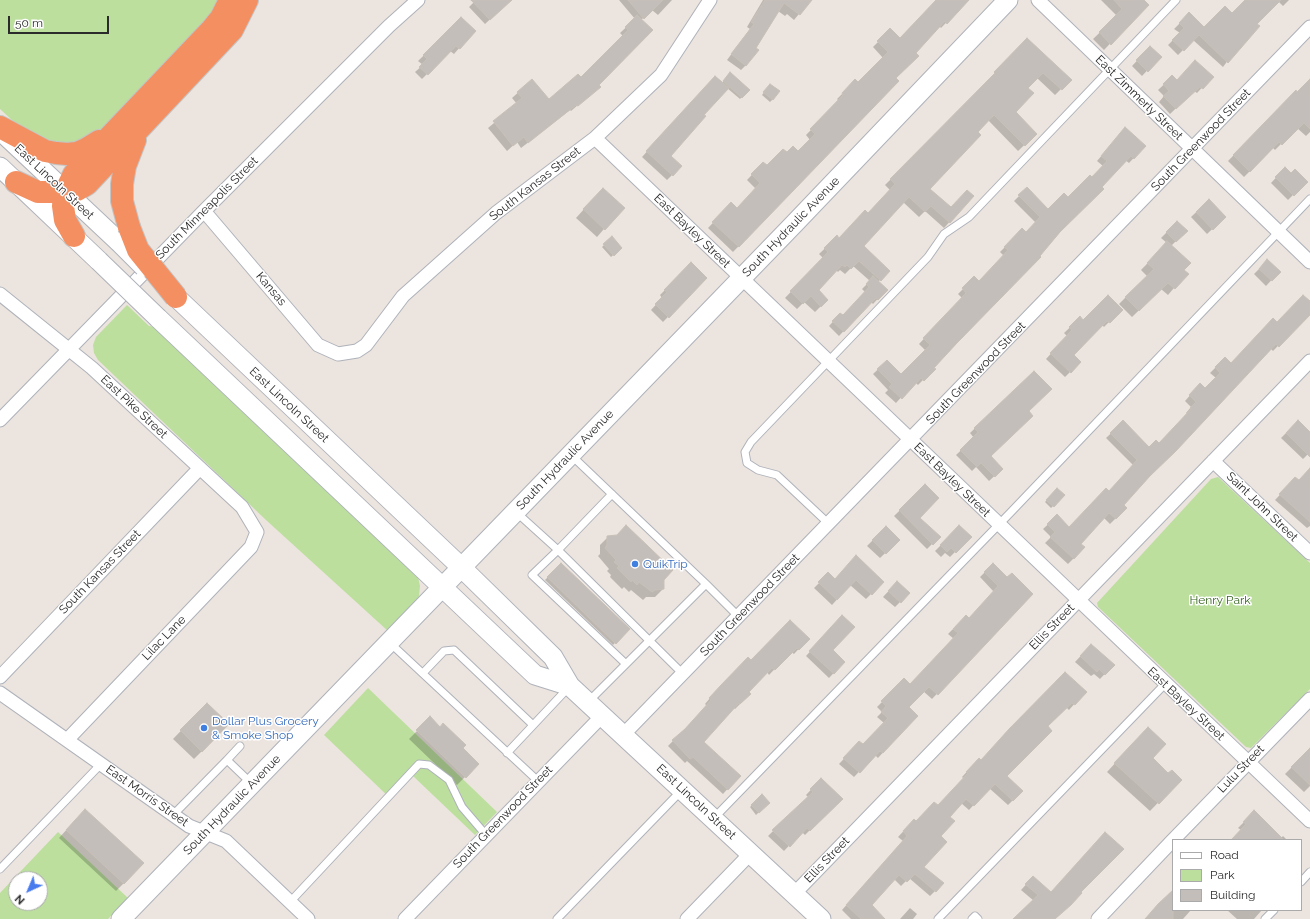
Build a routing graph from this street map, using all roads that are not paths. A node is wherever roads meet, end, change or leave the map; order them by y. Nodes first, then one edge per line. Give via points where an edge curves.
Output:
1 (230, 0) edge
2 (247, 0) edge
3 (418, 0) edge
4 (710, 0) edge
5 (1008, 0) edge
6 (1038, 0) edge
7 (1176, 0) edge
8 (1310, 27) edge
9 (1110, 70) junction
10 (142, 125) junction
11 (120, 126) junction
12 (0, 127) edge
13 (0, 130) edge
14 (595, 138) junction
15 (1193, 149) junction
16 (0, 167) edge
17 (16, 182) junction
18 (65, 192) junction
19 (1310, 199) edge
20 (204, 211) junction
21 (1279, 232) junction
22 (124, 235) junction
23 (74, 236) junction
24 (1310, 262) edge
25 (742, 278) junction
26 (0, 294) edge
27 (176, 297) joint
28 (69, 349) junction
29 (346, 353) joint
30 (1310, 361) edge
31 (829, 362) junction
32 (0, 420) edge
33 (910, 440) junction
34 (570, 454) junction
35 (1213, 461) junction
36 (200, 468) junction
37 (612, 494) junction
38 (515, 511) junction
39 (829, 524) junction
40 (998, 525) junction
41 (257, 532) joint
42 (558, 550) junction
43 (1310, 553) edge
44 (461, 567) junction
45 (706, 584) junction
46 (443, 586) junction
47 (1078, 601) junction
48 (739, 617) junction
49 (650, 640) junction
50 (389, 642) junction
51 (626, 664) junction
52 (423, 673) junction
53 (683, 674) junction
54 (0, 677) edge
55 (1165, 684) junction
56 (570, 686) junction
57 (0, 693) edge
58 (1310, 699) edge
59 (588, 702) junction
60 (602, 716) junction
61 (533, 725) junction
62 (624, 735) junction
63 (67, 740) junction
64 (240, 746) dead end
65 (507, 753) junction
66 (227, 760) junction
67 (1248, 762) junction
68 (101, 764) junction
69 (538, 782) junction
70 (252, 784) junction
71 (682, 789) junction
72 (173, 815) junction
73 (714, 818) junction
74 (1310, 821) edge
75 (205, 833) junction
76 (486, 835) junction
77 (1174, 839) edge
78 (1172, 841) edge
79 (751, 853) junction
80 (0, 869) edge
81 (1310, 872) edge
82 (1302, 881) edge
83 (794, 894) junction
84 (290, 902) junction
85 (1273, 911) edge
86 (121, 919) edge
87 (308, 919) edge
88 (405, 919) edge
89 (556, 919) edge
90 (687, 919) edge
91 (821, 919) edge
92 (938, 919) edge
93 (972, 919) edge
94 (978, 919) edge
95 (1098, 919) edge
96 (1265, 919) edge

1 - 11 highway via 212,29
2 - 10 highway via 232,30
3 - 20 street, South Minneapolis Street
4 - 14 street, South Kansas Street via 660,75
5 - 25 street, South Hydraulic Avenue
6 - 9 street, East Zimmerly Street
7 - 9 lane
8 - 15 street, South Greenwood Street
9 - 15 street, East Zimmerly Street
9 - 31 lane via 969,217 944,234 928,257
10 - 18 highway via 87,184 77,190
10 - 22 highway via 129,152 122,184
11 - 12 highway via 86,149 68,154 45,151
11 - 18 highway via 74,174
13 - 18 street, East Lincoln Street
14 - 25 street, East Bayley Street
14 - 29 street, South Kansas Street via 496,213 403,296 366,345 357,351
15 - 21 street, East Zimmerly Street
15 - 33 street, South Greenwood Street
16 - 17 street, East Lincoln Street
17 - 18 highway via 38,192
17 - 23 street, East Lincoln Street
18 - 22 street, East Lincoln Street
18 - 23 highway via 65,220
19 - 21 lane
20 - 28 street, South Minneapolis Street
20 - 29 street, Kansas via 318,345 338,354
21 - 24 street, East Zimmerly Street
21 - 40 lane
22 - 27 highway, bridge
23 - 46 street, East Lincoln Street, bridge
25 - 31 street, East Bayley Street
25 - 34 street, South Hydraulic Avenue
26 - 28 street, East Pike Street
27 - 44 street, East Lincoln Street
28 - 32 street, South Minneapolis Street
28 - 36 street, East Pike Street
30 - 35 street, Ellis Street
31 - 33 street, East Bayley Street
31 - 39 lane via 751,442 745,452 747,463 758,470 777,475
33 - 39 street, South Greenwood Street
33 - 40 street, East Bayley Street
34 - 37 lane
34 - 38 street, South Hydraulic Avenue
35 - 43 street, Saint John Street
35 - 47 street, Ellis Street
36 - 41 street, East Pike Street via 242,507
36 - 54 street, South Kansas Street
37 - 42 lane
37 - 45 lane
38 - 42 lane
38 - 44 street, South Hydraulic Avenue
39 - 48 street, South Greenwood Street
40 - 47 street, East Bayley Street
40 - 73 lane
41 - 63 street, Lilac Lane via 250,547
42 - 49 lane
42 - 51 lane via 532,575
44 - 46 street, South Hydraulic Avenue
44 - 56 street, East Lincoln Street via 553,657
45 - 48 lane
45 - 49 lane
46 - 50 street, South Hydraulic Avenue
46 - 56 street, East Lincoln Street via 535,675
47 - 55 street, East Bayley Street
47 - 83 street, Ellis Street
48 - 53 street, South Greenwood Street
49 - 51 lane
49 - 53 lane
50 - 52 lane
50 - 70 street, South Hydraulic Avenue
51 - 59 lane
52 - 61 lane via 444,651 454,650
52 - 65 lane
53 - 62 street, South Greenwood Street
55 - 67 street, East Bayley Street
55 - 92 lane
56 - 59 street, East Lincoln Street
56 - 61 lane
57 - 63 street, East Morris Street
58 - 67 street, Lulu Street
59 - 60 street, East Lincoln Street
60 - 62 street, East Lincoln Street
60 - 69 street, South Greenwood Street
61 - 65 lane
62 - 71 street, East Lincoln Street
63 - 68 street, East Morris Street
64 - 66 lane
65 - 69 lane
66 - 70 lane
66 - 72 lane
67 - 74 street, East Bayley Street
67 - 77 street, Lulu Street
68 - 72 street, East Morris Street
68 - 80 lane
69 - 76 street, South Greenwood Street
70 - 75 street, South Hydraulic Avenue
71 - 73 street, East Lincoln Street
71 - 89 lane
72 - 75 street, East Morris Street
73 - 79 street, East Lincoln Street
75 - 84 street, East Morris Street via 226,841
75 - 86 street, South Hydraulic Avenue
76 - 84 lane via 462,807 449,780 429,765 419,764
76 - 88 street, South Greenwood Street
78 - 95 street, Lulu Street
79 - 83 street, East Lincoln Street
79 - 90 street
81 - 82 lane
83 - 91 street, East Lincoln Street
84 - 87 street, East Morris Street
85 - 96 lane
93 - 94 lane via 975,916

